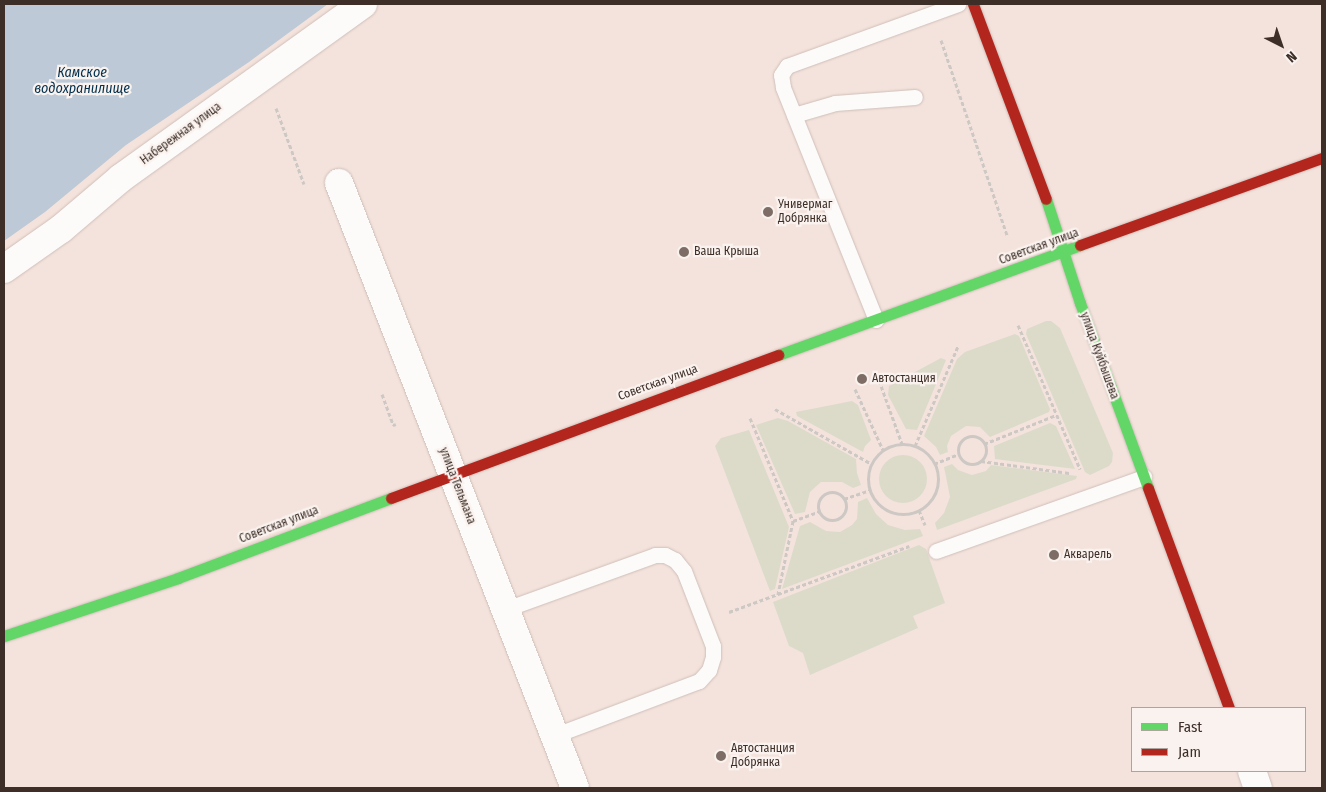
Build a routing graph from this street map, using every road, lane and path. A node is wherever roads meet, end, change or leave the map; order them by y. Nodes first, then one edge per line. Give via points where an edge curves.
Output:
1 (363, 4) edge
2 (958, 4) edge
3 (973, 4) edge
4 (932, 14) junction
5 (916, 96) dead end
6 (794, 115) junction
7 (1322, 158) edge
8 (339, 184) dead end
9 (1007, 236) dead end
10 (1063, 253) junction
11 (4, 269) edge
12 (876, 320) junction
13 (1018, 325) dead end
14 (958, 346) dead end
15 (879, 380) dead end
16 (855, 389) dead end
17 (775, 409) dead end
18 (1056, 415) junction
19 (750, 418) dead end
20 (902, 444) junction
21 (984, 444) junction
22 (915, 446) junction
23 (883, 450) junction
24 (959, 454) junction
25 (981, 461) junction
26 (872, 464) junction
27 (934, 464) junction
28 (453, 474) junction
29 (1144, 477) junction
30 (870, 490) junction
31 (844, 499) junction
32 (820, 511) junction
33 (794, 521) junction
34 (913, 544) dead end
35 (936, 551) dead end
36 (778, 594) junction
37 (506, 610) junction
38 (704, 622) junction
39 (4, 636) edge
40 (1229, 707) edge
41 (555, 735) junction
42 (1252, 772) edge
43 (575, 788) edge
44 (1258, 788) edge

1 - 11 street, Набережная улица via 121,178 62,229
2 - 4 lane
3 - 10 street, улица Куйбышева via 1041,184
4 - 6 lane via 787,66 782,75 783,87
4 - 9 path
5 - 6 lane via 835,103
6 - 12 lane
7 - 10 street, Советская улица
8 - 28 street, улица Тельмана
10 - 12 street, Советская улица
10 - 29 street, улица Куйбышева
12 - 28 street, Советская улица
13 - 18 path
14 - 22 path
15 - 20 path
16 - 23 path
17 - 26 path
18 - 21 path
18 - 25 path via 1082,474
19 - 33 path
20 - 22 path
20 - 23 path
21 - 24 path via 977,437 964,438
21 - 25 path via 986,453
22 - 27 path
23 - 26 path
24 - 25 path via 968,463
24 - 27 path
26 - 30 path via 868,475
27 - 30 path via 938,481 936,490 919,510 892,512 877,502
28 - 37 street, улица Тельмана
28 - 39 street, Советская улица via 178,578
29 - 35 lane
29 - 40 street, улица Куйбышева
30 - 31 path
31 - 32 path via 838,493 825,494 819,501
31 - 32 path via 846,508 841,516 828,519
32 - 33 path
33 - 36 path
34 - 36 path
36 - 38 path
37 - 38 lane via 654,555 665,555 675,560 684,571
37 - 41 street, улица Тельмана
38 - 41 lane via 713,646 713,657 709,670 699,681
41 - 43 street, улица Тельмана
42 - 44 street

